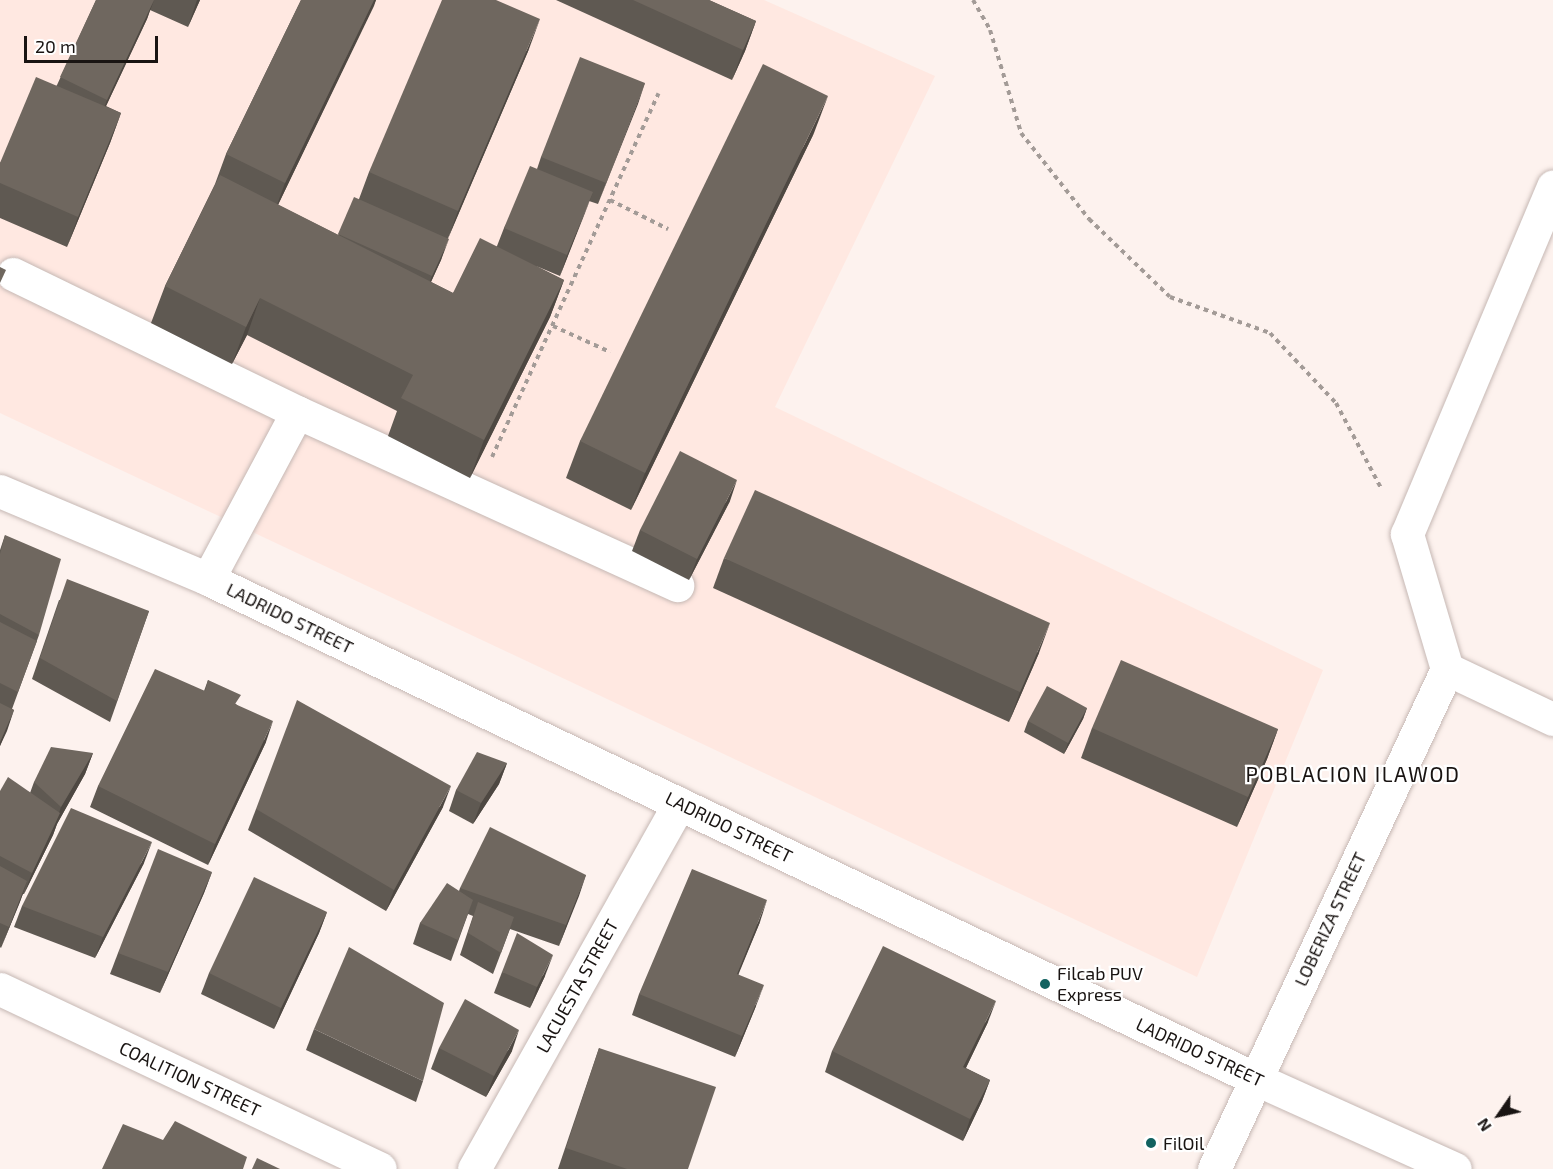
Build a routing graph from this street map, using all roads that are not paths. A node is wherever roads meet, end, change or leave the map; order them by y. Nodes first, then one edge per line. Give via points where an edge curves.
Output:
1 (1553, 186) edge
2 (13, 274) dead end
3 (297, 412) junction
4 (0, 491) edge
5 (208, 579) junction
6 (677, 585) dead end
7 (1446, 669) junction
8 (1553, 719) edge
9 (680, 804) junction
10 (0, 990) edge
11 (1256, 1079) junction
12 (380, 1169) edge
13 (474, 1169) edge
14 (1214, 1169) edge
15 (1455, 1169) edge

1 - 7 street via 1407,534
2 - 3 street
3 - 5 street
3 - 6 street
4 - 5 street, LADRIDO STREET
5 - 9 street, LADRIDO STREET
7 - 8 street
7 - 11 street, LOBERIZA STREET
9 - 11 street, LADRIDO STREET
9 - 13 street, LACUESTA STREET
10 - 12 street, COALITION STREET
11 - 14 street, LOBERIZA STREET
11 - 15 street, LADRIDO STREET

